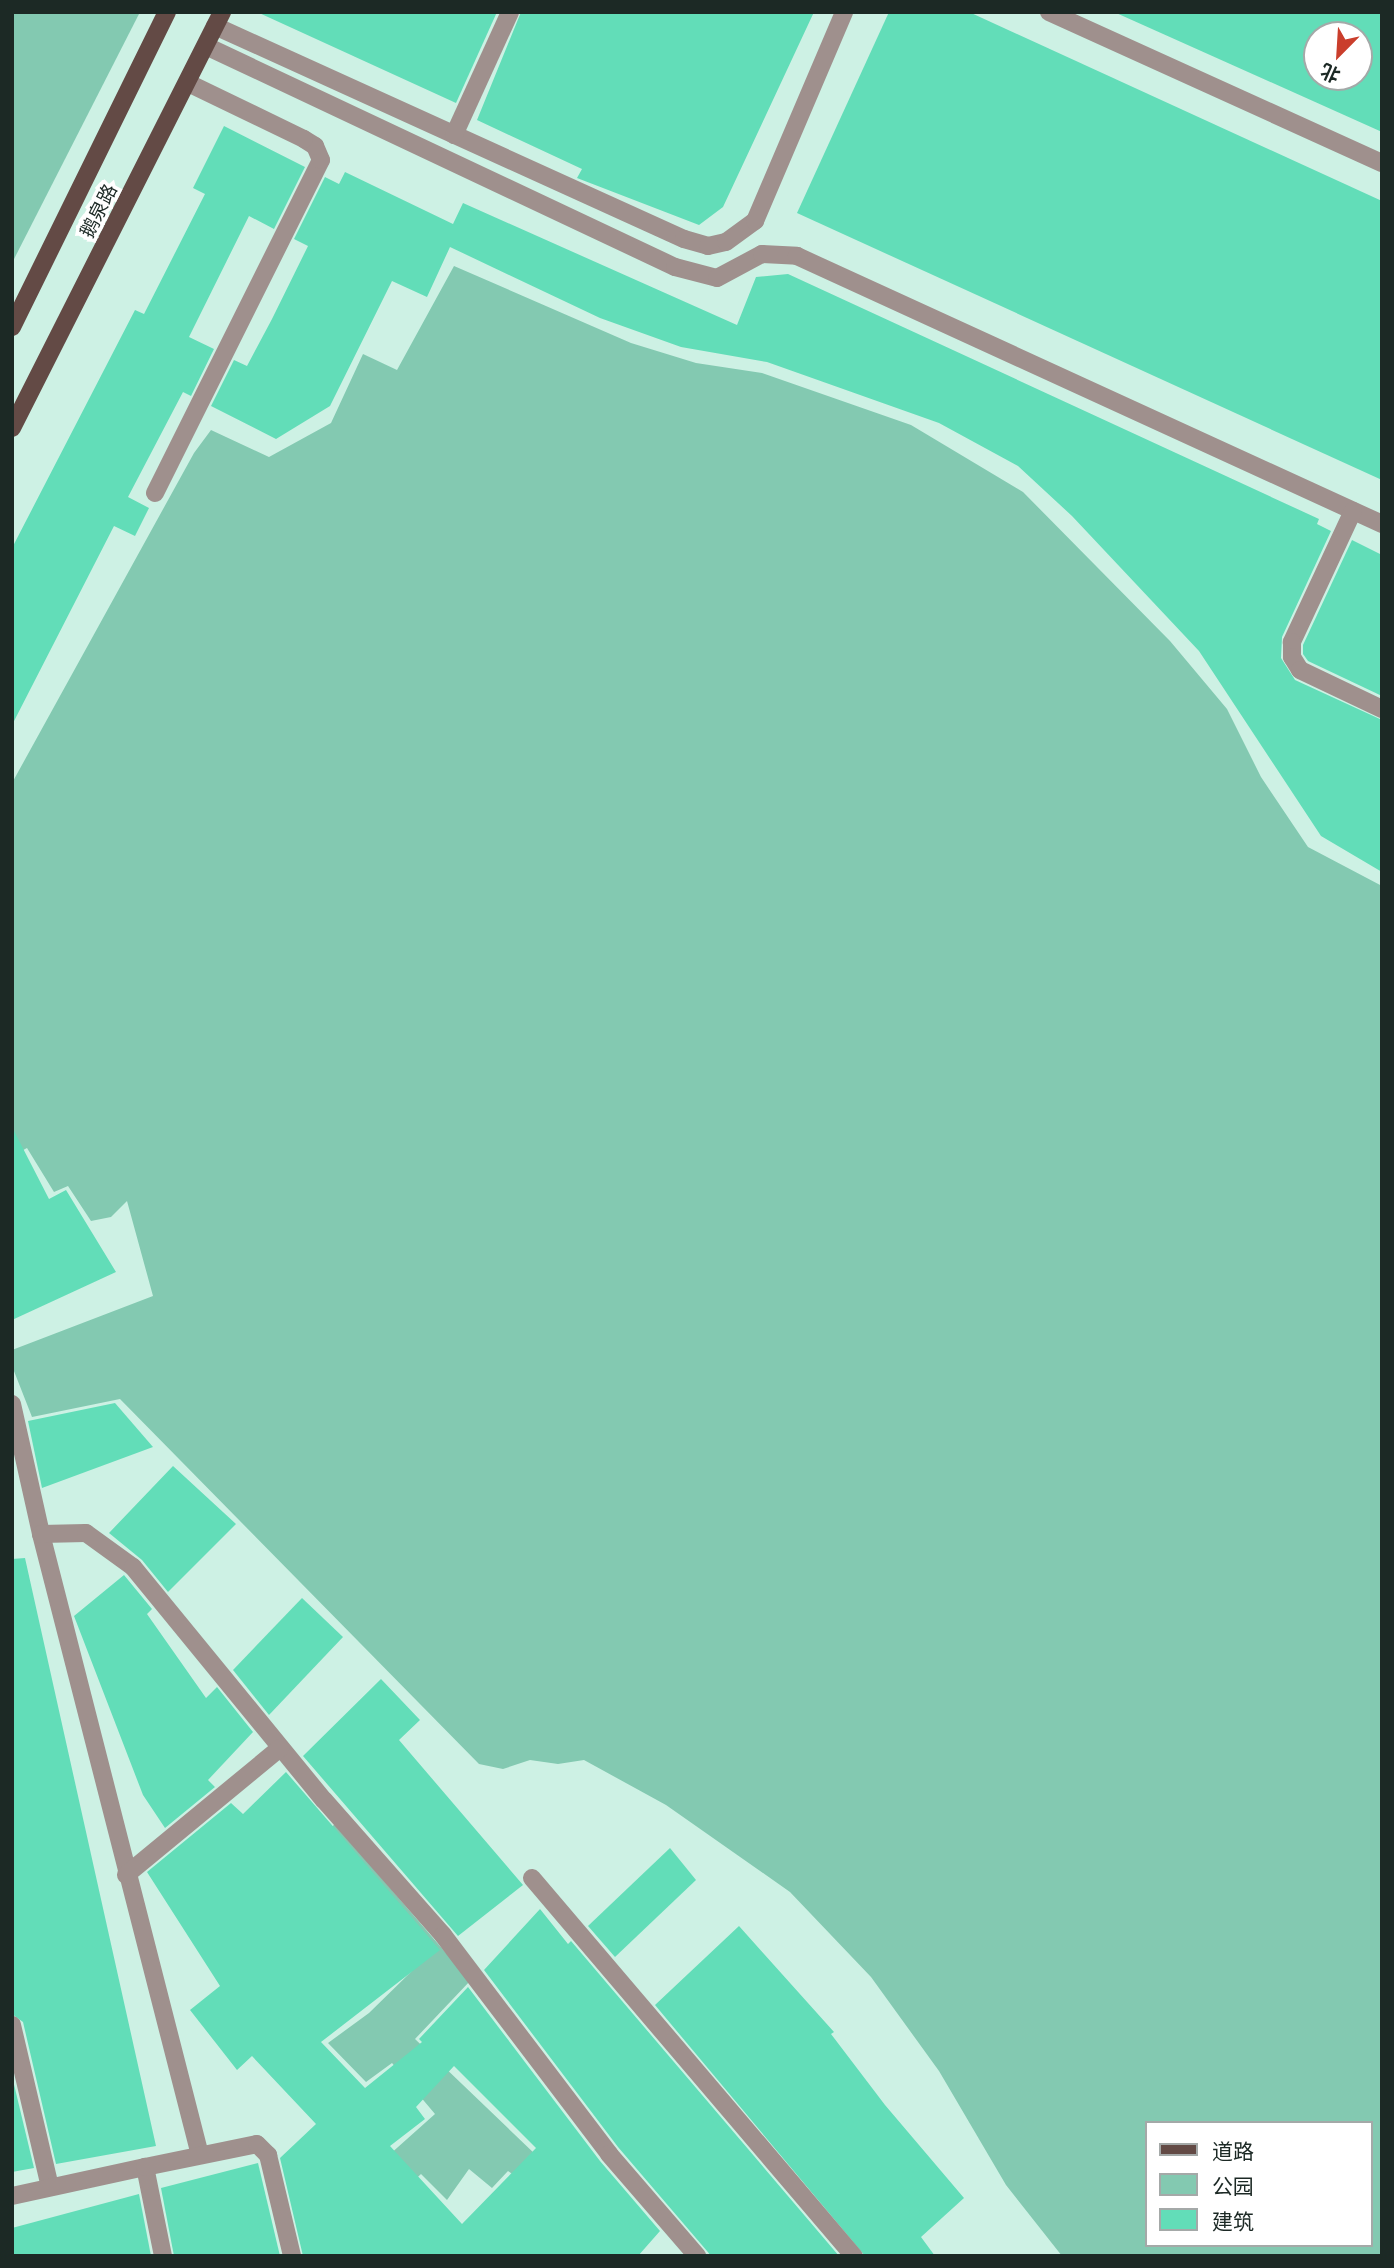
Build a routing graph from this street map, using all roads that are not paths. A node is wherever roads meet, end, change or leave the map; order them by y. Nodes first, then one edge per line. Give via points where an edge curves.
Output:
1 (167, 12) edge
2 (510, 12) edge
3 (844, 12) edge
4 (1049, 12) edge
5 (218, 19) edge
6 (206, 46) junction
7 (188, 83) junction
8 (454, 135) junction
9 (1382, 163) edge
10 (12, 327) edge
11 (12, 428) edge
12 (155, 493) dead end
13 (1353, 511) junction
14 (1382, 524) edge
15 (1382, 709) edge
16 (12, 1404) edge
17 (17, 1447) edge
18 (41, 1534) junction
19 (280, 1748) junction
20 (127, 1875) junction
21 (532, 1878) dead end
22 (12, 2025) edge
23 (200, 2155) junction
24 (145, 2166) junction
25 (50, 2187) junction
26 (12, 2196) edge
27 (163, 2256) edge
28 (292, 2256) edge
29 (697, 2256) edge
30 (855, 2256) edge

1 - 10 main road, 鹅泉路
2 - 8 street
3 - 8 street via 755,221 726,242 708,246 684,239
4 - 9 street
5 - 6 main road, 鹅泉路
5 - 8 street
6 - 7 main road, 鹅泉路
6 - 13 street via 676,267 717,278 762,254 797,257
7 - 11 main road, 鹅泉路
7 - 12 street via 304,139 315,146 321,160
13 - 14 street
13 - 15 street via 1292,642 1292,657 1300,670
16 - 17 street
17 - 18 street
18 - 19 street via 86,1533 116,1550
18 - 20 street
19 - 20 street
19 - 29 street via 443,1936 609,2154
20 - 23 street
21 - 30 street
22 - 25 street
23 - 24 street
23 - 28 street via 262,2147 274,2173
24 - 25 street
24 - 27 street
25 - 26 street

